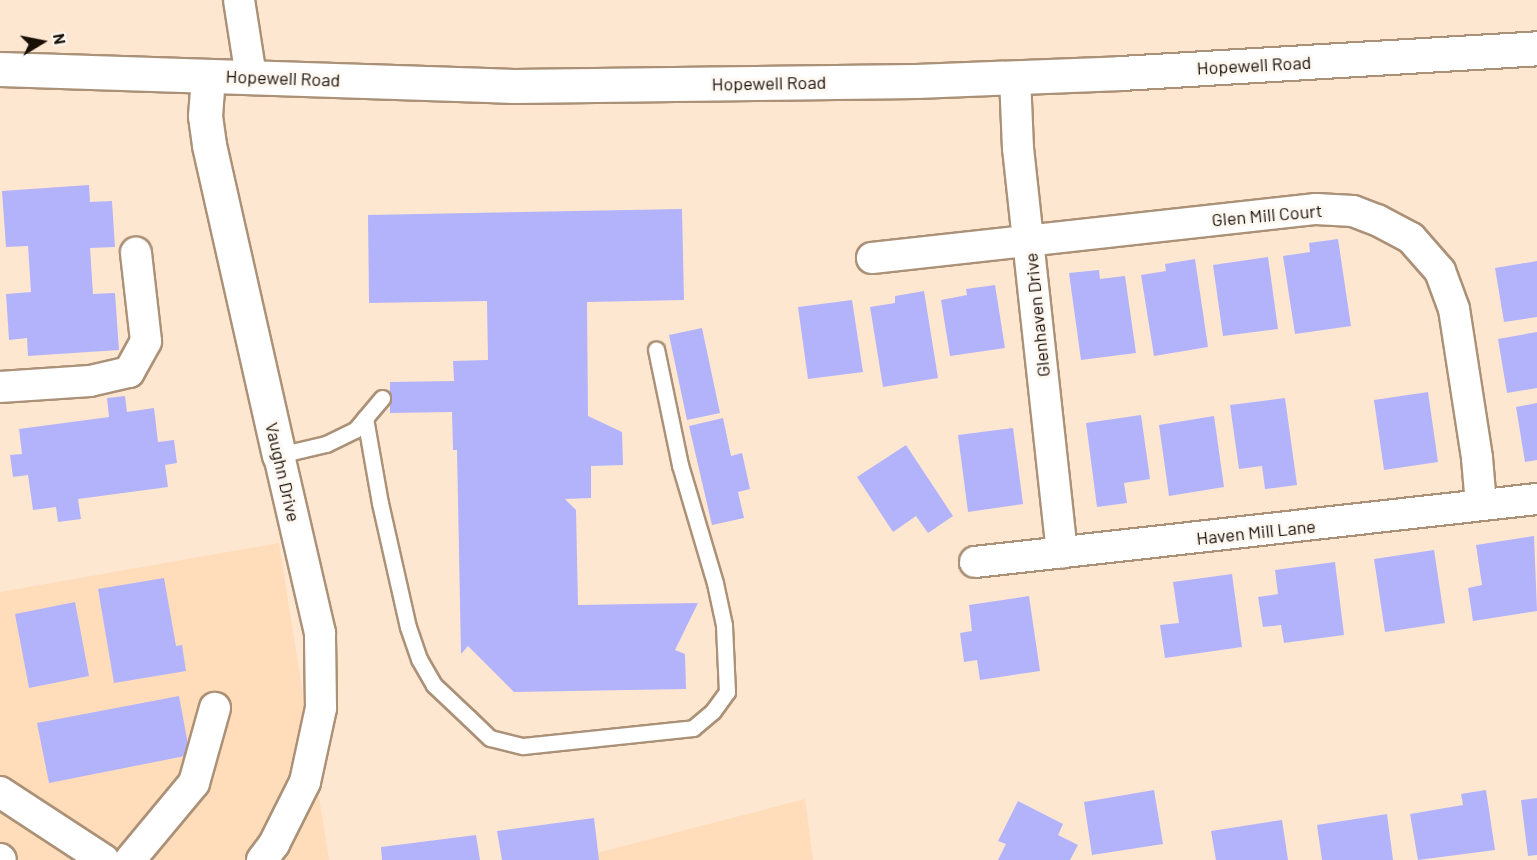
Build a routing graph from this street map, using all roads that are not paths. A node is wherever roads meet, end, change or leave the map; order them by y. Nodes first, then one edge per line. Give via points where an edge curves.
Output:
1 (239, 0) edge
2 (1537, 48) edge
3 (0, 69) edge
4 (208, 76) junction
5 (251, 77) junction
6 (1015, 77) junction
7 (1028, 239) junction
8 (136, 253) dead end
9 (872, 258) dead end
10 (656, 349) dead end
11 (0, 387) edge
12 (382, 398) dead end
13 (365, 418) junction
14 (279, 455) junction
15 (1537, 499) edge
16 (1481, 505) junction
17 (1062, 552) junction
18 (975, 562) dead end
19 (214, 708) dead end
20 (0, 792) edge
21 (104, 860) edge
22 (130, 860) edge
23 (262, 860) edge

1 - 5 street
2 - 6 street, Hopewell Road
3 - 4 street, Hopewell Road
4 - 5 street, Hopewell Road
4 - 14 street, Vaughn Drive via 205,116 209,145
5 - 6 street, Hopewell Road via 514,86
6 - 7 street, Glenhaven Drive
7 - 9 street, Glen Mill Court
7 - 16 street, Glen Mill Court via 1316,208 1353,211 1411,238 1440,271 1454,309
7 - 17 street, Glenhaven Drive
8 - 11 street via 146,342 129,372 90,381
10 - 13 lane via 680,465 724,625 727,692 693,728 523,746 490,738 434,685 419,659 380,503
12 - 13 lane
13 - 14 lane via 355,430 326,444
14 - 23 street, Vaughn Drive via 320,633 321,708 305,782
15 - 16 street, Haven Mill Lane
16 - 17 street, Haven Mill Lane
17 - 18 street, Haven Mill Lane
19 - 22 street via 194,783
20 - 21 street

